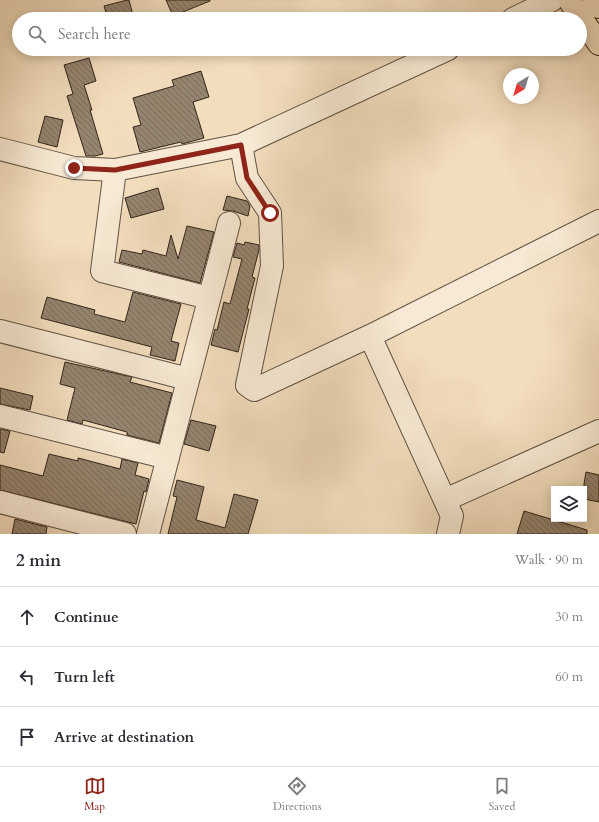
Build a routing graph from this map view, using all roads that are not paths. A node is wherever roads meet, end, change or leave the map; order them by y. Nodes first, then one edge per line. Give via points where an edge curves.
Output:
1 (552, 0) edge
2 (569, 0) edge
3 (594, 0) edge
4 (599, 7) edge
5 (527, 12) edge
6 (577, 12) edge
7 (587, 26) edge
8 (599, 44) edge
9 (433, 56) edge
10 (241, 145) junction
11 (0, 149) edge
12 (115, 170) junction
13 (599, 221) edge
14 (229, 223) dead end
15 (209, 298) junction
16 (0, 331) edge
17 (370, 336) junction
18 (188, 379) junction
19 (0, 416) edge
20 (599, 431) edge
21 (168, 458) junction
22 (445, 500) junction
23 (0, 502) edge
24 (125, 534) edge
25 (148, 534) edge
26 (448, 534) edge

1 - 5 street
2 - 6 highway
3 - 4 highway
7 - 8 highway
9 - 10 street
10 - 12 street
10 - 17 street via 247,178 270,213 272,266 247,385 254,390
11 - 12 street via 74,168
12 - 15 street via 102,271
13 - 17 street
14 - 15 street
15 - 18 street
16 - 18 street
17 - 22 street
18 - 21 street
19 - 21 street
20 - 22 street
21 - 25 street
22 - 26 street via 452,516
23 - 24 street

